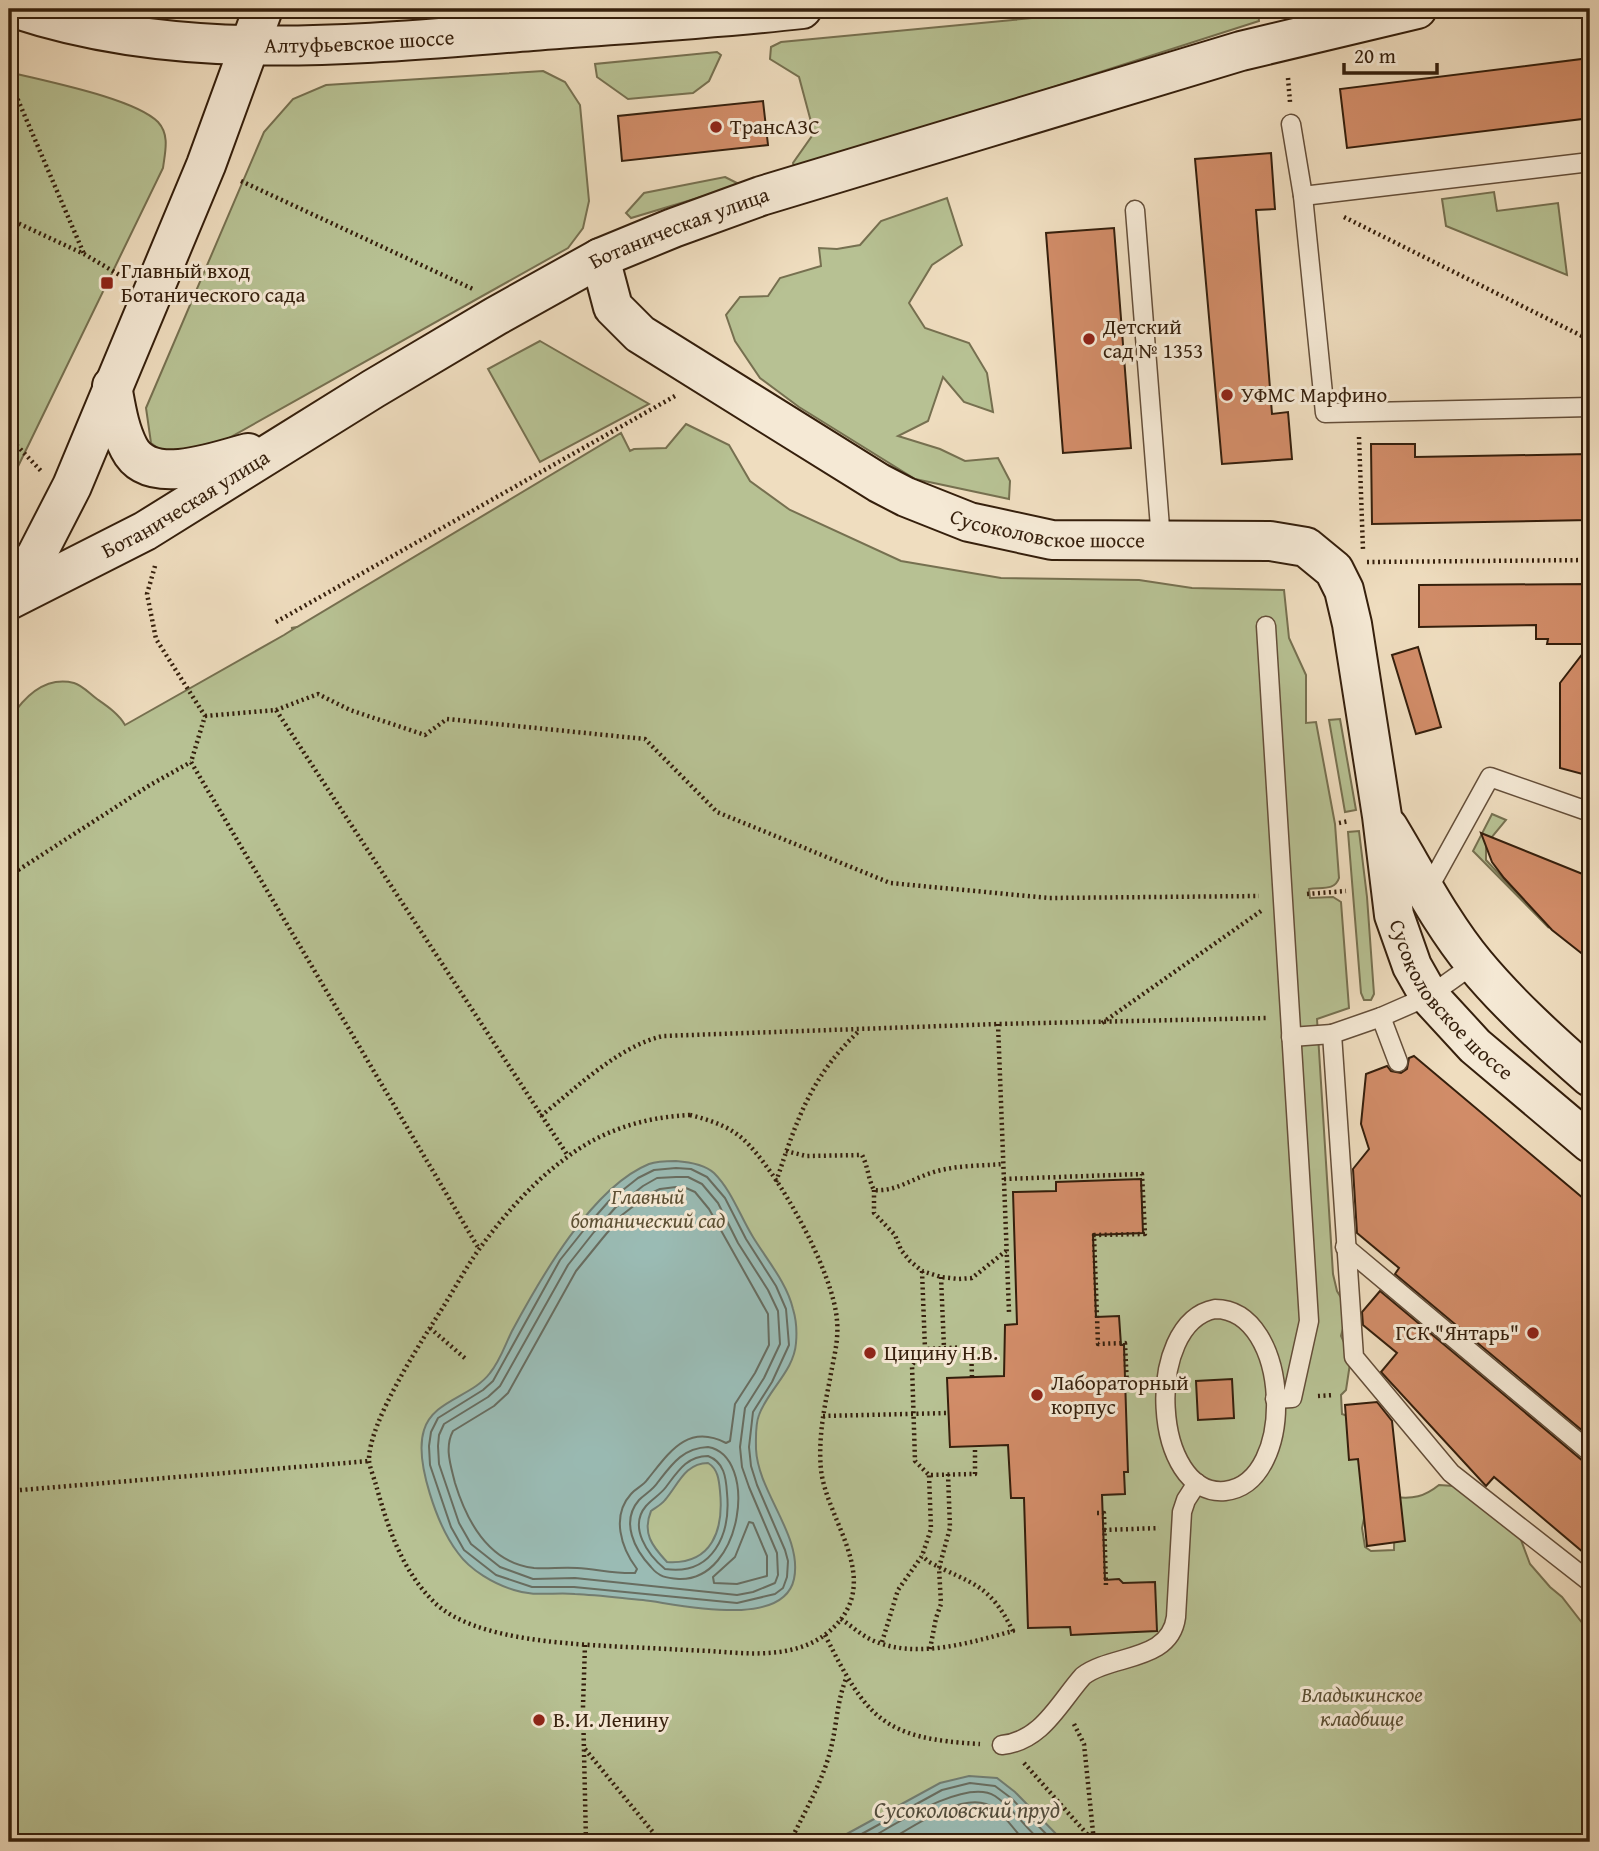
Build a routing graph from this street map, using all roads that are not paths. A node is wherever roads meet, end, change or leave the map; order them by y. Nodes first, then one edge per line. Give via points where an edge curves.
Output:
1 (17, 9) edge
2 (263, 9) edge
3 (802, 9) edge
4 (1417, 9) edge
5 (251, 46) junction
6 (1291, 124) dead end
7 (1590, 162) edge
8 (1303, 196) junction
9 (1135, 210) dead end
10 (600, 258) junction
11 (112, 386) junction
12 (1590, 407) edge
13 (281, 445) junction
14 (1161, 540) junction
15 (9, 590) edge
16 (9, 600) edge
17 (1266, 626) dead end
18 (1590, 812) edge
19 (1382, 816) junction
20 (1427, 891) junction
21 (1475, 964) junction
22 (1429, 996) junction
23 (1381, 1017) junction
24 (1332, 1034) junction
25 (1291, 1037) junction
26 (1398, 1062) dead end
27 (1590, 1077) edge
28 (1590, 1143) edge
29 (1345, 1247) junction
30 (1275, 1399) junction
31 (1590, 1452) edge
32 (1197, 1483) junction
33 (1590, 1582) edge
34 (1002, 1745) road end

1 - 5 main road, Алтуфьевское шоссе via 60,23 158,40
2 - 5 main road
3 - 5 main road, Алтуфьевское шоссе via 396,42
4 - 10 main road, Ботаническая улица via 1241,51 761,196
5 - 11 main road
6 - 8 lane
7 - 8 lane
8 - 12 lane via 1325,413
9 - 14 lane
10 - 13 main road, Ботаническая улица
10 - 14 main road, Сусоколовское шоссе via 613,307 640,334 906,497 969,522 1052,540
11 - 13 main road via 130,451 148,467 174,471
11 - 15 main road via 72,486 36,556
13 - 16 main road, Ботаническая улица via 145,531
14 - 19 main road, Сусоколовское шоссе via 1269,541 1306,547 1334,570 1352,624
17 - 25 lane
18 - 20 lane via 1490,777
19 - 20 main road, Сусоколовское шоссе
19 - 22 main road, Сусоколовское шоссе via 1394,915 1412,966
20 - 21 main road, Сусоколовское шоссе
21 - 22 lane
21 - 27 main road, Сусоколовское шоссе via 1540,1033
22 - 23 lane
22 - 28 main road, Сусоколовское шоссе via 1475,1046
23 - 24 lane
23 - 26 lane
24 - 25 lane
24 - 29 lane
25 - 30 lane via 1310,1321 1292,1398
29 - 31 lane
29 - 33 lane via 1354,1357 1451,1473
30 - 32 lane via 1271,1444 1256,1472 1228,1491
30 - 32 lane via 1271,1366 1261,1339 1244,1318 1223,1309 1201,1313 1184,1328 1174,1346 1167,1385 1168,1421 1183,1469
32 - 34 lane via 1183,1505 1175,1623 1169,1637 1157,1648 1092,1670 1029,1737

